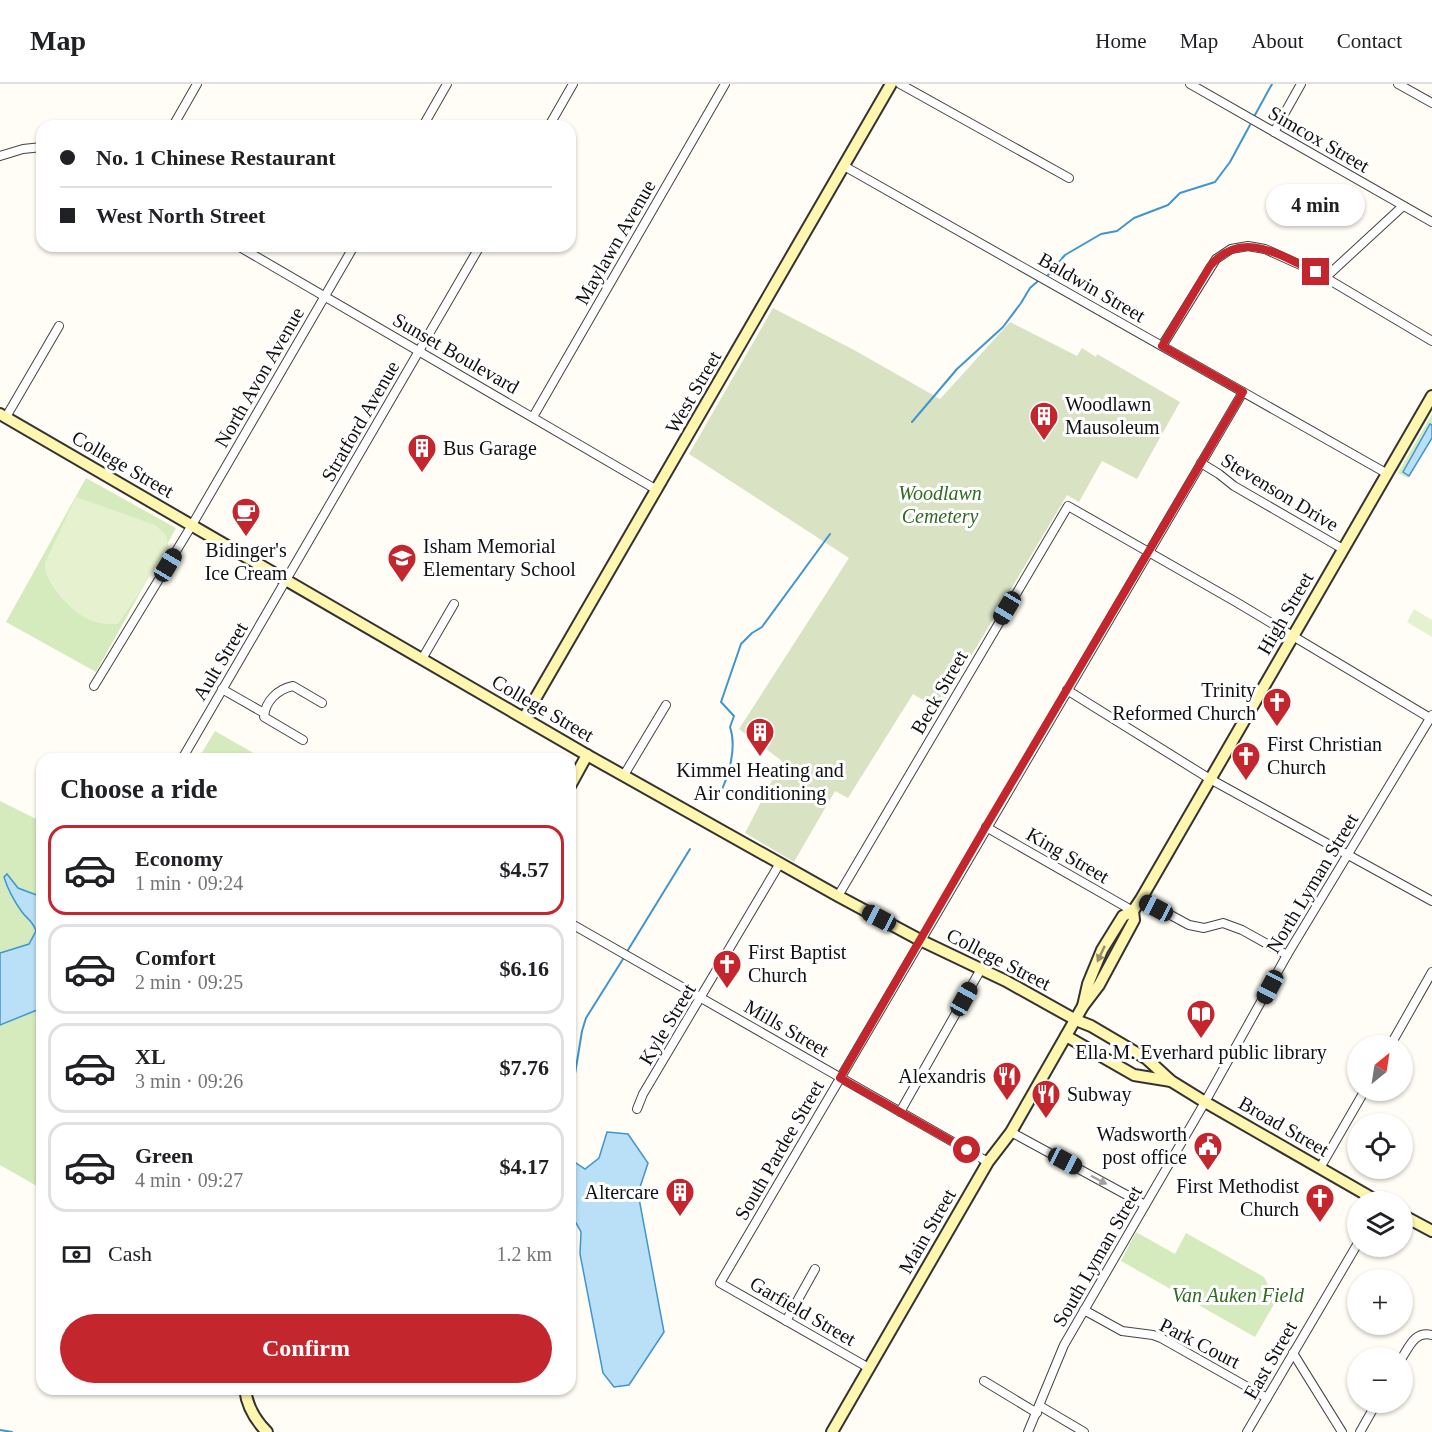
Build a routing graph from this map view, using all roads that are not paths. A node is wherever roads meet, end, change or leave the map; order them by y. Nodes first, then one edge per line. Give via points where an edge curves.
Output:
1 (197, 84) edge
2 (447, 84) edge
3 (573, 84) edge
4 (725, 84) edge
5 (891, 84) edge
6 (900, 84) edge
7 (1190, 84) edge
8 (1300, 84) edge
9 (1398, 84) edge
10 (1432, 104) edge
11 (176, 120) edge
12 (426, 120) edge
13 (552, 120) edge
14 (1274, 132) junction
15 (36, 148) edge
16 (0, 156) edge
17 (844, 166) junction
18 (1069, 178) dead end
19 (1403, 206) junction
20 (1432, 222) edge
21 (248, 252) edge
22 (350, 252) edge
23 (477, 252) edge
24 (1326, 277) junction
25 (324, 297) junction
26 (59, 326) dead end
27 (1432, 341) edge
28 (1162, 346) junction
29 (420, 351) junction
30 (1243, 392) junction
31 (1432, 396) edge
32 (3, 415) edge
33 (533, 417) junction
34 (1201, 463) junction
35 (1386, 473) junction
36 (657, 490) junction
37 (192, 525) junction
38 (1343, 549) junction
39 (1149, 552) junction
40 (287, 580) junction
41 (454, 604) dead end
42 (1293, 636) junction
43 (422, 659) junction
44 (94, 686) dead end
45 (222, 689) junction
46 (1067, 690) junction
47 (322, 703) dead end
48 (666, 705) dead end
49 (264, 713) junction
50 (1431, 717) edge
51 (524, 718) junction
52 (303, 740) dead end
53 (185, 753) edge
54 (587, 755) junction
55 (576, 775) edge
56 (624, 775) junction
57 (1210, 779) junction
58 (986, 826) junction
59 (1348, 854) junction
60 (780, 863) junction
61 (838, 896) junction
62 (1141, 899) junction
63 (1432, 901) edge
64 (1133, 911) junction
65 (576, 926) edge
66 (920, 940) junction
67 (1287, 955) junction
68 (981, 969) junction
69 (1432, 972) edge
70 (702, 998) junction
71 (1076, 1020) junction
72 (1396, 1035) edge
73 (1066, 1036) junction
74 (1153, 1063) junction
75 (1146, 1077) junction
76 (840, 1078) junction
77 (1171, 1081) junction
78 (1359, 1101) edge
79 (1205, 1102) junction
80 (637, 1109) dead end
81 (900, 1112) junction
82 (1011, 1132) junction
83 (988, 1162) junction
84 (1320, 1168) junction
85 (1360, 1191) edge
86 (1145, 1205) junction
87 (1413, 1221) edge
88 (1432, 1232) edge
89 (1350, 1257) edge
90 (815, 1269) dead end
91 (720, 1283) joint
92 (1084, 1310) junction
93 (786, 1321) junction
94 (1432, 1335) edge
95 (1409, 1347) edge
96 (1293, 1353) junction
97 (869, 1368) junction
98 (984, 1381) dead end
99 (246, 1395) edge
100 (1267, 1398) junction
101 (1039, 1409) junction
102 (1371, 1413) edge
103 (267, 1432) edge
104 (832, 1432) edge
105 (1028, 1432) edge
106 (1084, 1432) edge
107 (1247, 1432) edge
108 (1342, 1432) edge
109 (1360, 1432) edge

1 - 11 street
2 - 12 street
3 - 13 street
4 - 33 street, Maylawn Avenue
5 - 17 main road, West Street
6 - 18 street
7 - 14 street, Simcox Street
8 - 14 street
9 - 10 street
14 - 19 street, Simcox Street
15 - 16 street
17 - 28 street, Baldwin Street
17 - 36 main road, West Street
19 - 20 street, Simcox Street
19 - 24 street
21 - 25 street, Sunset Boulevard
22 - 25 street, North Avon Avenue
23 - 29 street, Stratford Avenue
24 - 27 street
24 - 28 street via 1257,247 1231,249 1210,266
25 - 29 street, Sunset Boulevard
25 - 37 street, North Avon Avenue
26 - 32 street
28 - 30 street, Baldwin Street
29 - 33 street, Sunset Boulevard
29 - 40 street, Stratford Avenue
30 - 34 street, South Pardee Street
30 - 35 street, Baldwin Street
31 - 35 main road, High Street
32 - 37 main road, College Street
33 - 36 street, Sunset Boulevard
34 - 38 street, Stevenson Drive
34 - 39 street, South Pardee Street
35 - 38 main road, High Street
36 - 51 main road, West Street
37 - 40 main road, College Street
37 - 44 street, North Avon Avenue
38 - 42 main road, High Street
39 - 42 street
39 - 46 street, South Pardee Street
39 - 61 street, Beck Street via 1068,506
40 - 43 main road, College Street
40 - 45 street, Ault Street
41 - 43 street
42 - 50 street
42 - 57 main road, High Street
43 - 51 main road, College Street
45 - 49 street
45 - 53 street, Ault Street
46 - 57 street
46 - 58 street, South Pardee Street
47 - 49 street via 293,686 275,692
48 - 56 street
49 - 52 street via 264,717
50 - 59 street, North Lyman Street
51 - 54 main road, College Street
54 - 55 main road
54 - 56 main road, College Street
56 - 60 main road, College Street
57 - 59 street
57 - 62 main road, High Street
58 - 64 street, King Street
58 - 66 street, South Pardee Street
59 - 63 street
59 - 67 street, North Lyman Street
60 - 61 main road, College Street
60 - 70 street, Kyle Street
61 - 66 main road, College Street
62 - 64 main road, High Street
62 - 67 street via 1189,925 1204,928 1222,923 1242,930
64 - 71 main road, High Street via 1123,916 1102,950
65 - 70 street, Mills Street
66 - 68 main road, College Street
66 - 76 street, South Pardee Street
67 - 79 street, North Lyman Street
68 - 71 main road, College Street
68 - 81 street
69 - 72 street
70 - 76 street, Mills Street
70 - 80 street, Kyle Street
71 - 73 main road, Main Street
71 - 74 main road, Broad Street
73 - 75 main road, Broad Street via 1127,1071
73 - 82 main road, Main Street
74 - 75 main road via 1152,1072
74 - 77 main road, Broad Street
75 - 77 main road, Broad Street
76 - 81 street, Mills Street
76 - 91 street, South Pardee Street
77 - 79 main road, Broad Street
78 - 84 street
79 - 84 main road, Broad Street
79 - 86 street, South Lyman Street
81 - 83 street, Mills Street
82 - 83 main road, Main Street
82 -> 86 street
83 - 97 main road, Main Street
84 - 85 main road, Broad Street
86 - 92 street, South Lyman Street
87 - 88 main road
89 - 96 street, East Street
90 - 93 street
91 - 93 street, Garfield Street
92 - 100 street, Park Court via 1122,1331 1161,1338
92 - 101 street, South Lyman Street via 1064,1345
93 - 97 street, Garfield Street
94 - 95 street via 1416,1337
96 - 100 street, East Street
96 - 108 street
97 - 104 main road, Main Street
98 - 101 street
99 - 103 main road
100 - 107 street, East Street
101 - 105 street, South Lyman Street
101 - 106 street
102 - 109 street

